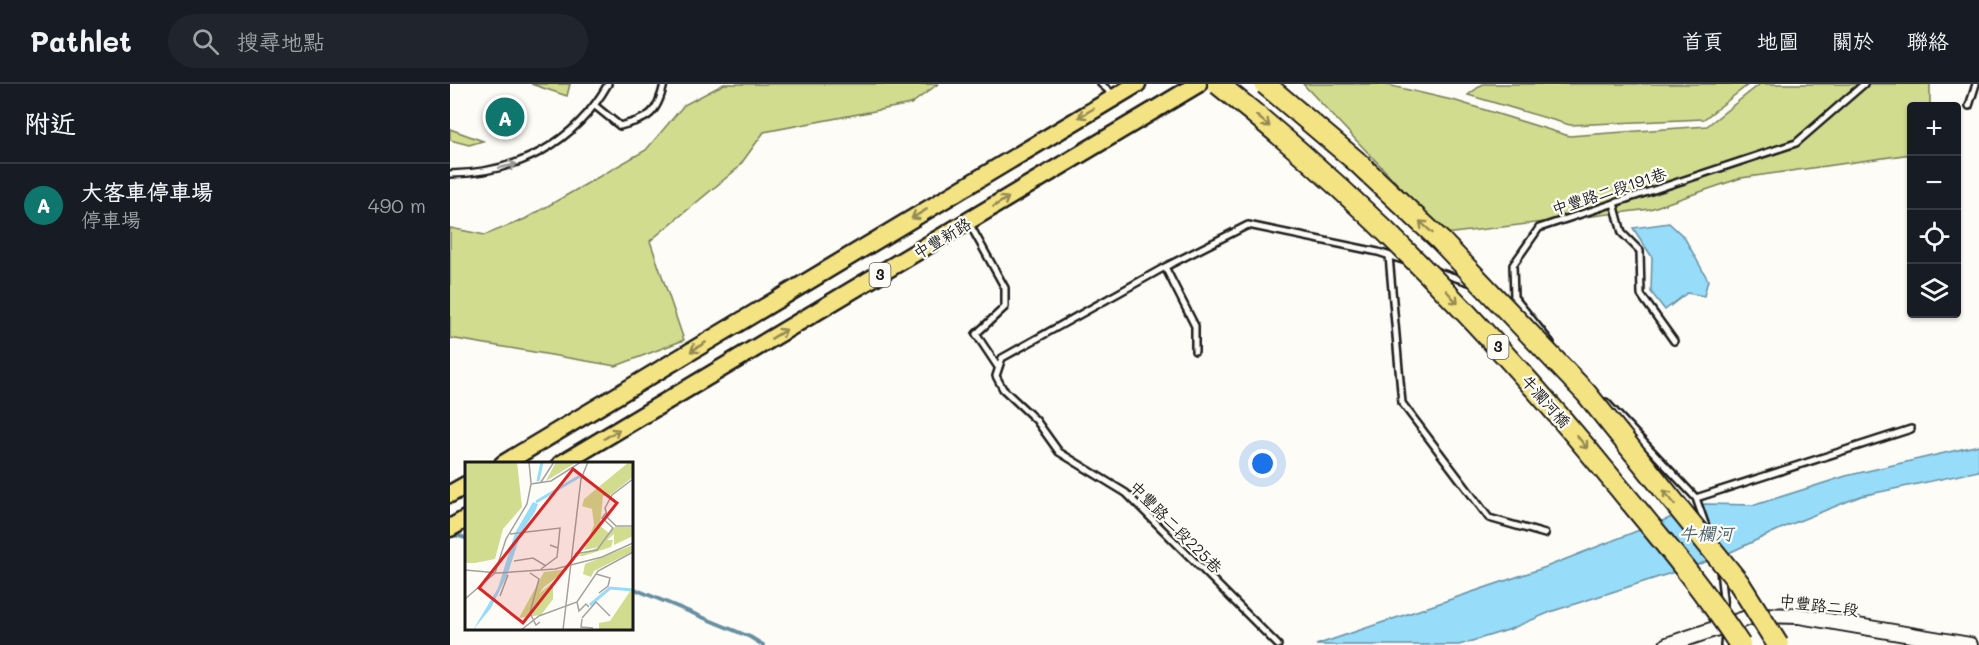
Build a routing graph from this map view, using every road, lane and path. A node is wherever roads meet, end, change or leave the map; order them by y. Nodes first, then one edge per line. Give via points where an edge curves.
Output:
1 (608, 84) edge
2 (664, 84) edge
3 (1101, 84) edge
4 (1137, 84) edge
5 (1198, 84) edge
6 (1218, 84) edge
7 (1265, 84) edge
8 (1864, 84) edge
9 (1976, 84) edge
10 (1116, 96) junction
11 (594, 105) junction
12 (1969, 106) dead end
13 (450, 174) edge
14 (1614, 203) junction
15 (969, 221) junction
16 (1389, 256) junction
17 (1165, 267) junction
18 (1514, 297) junction
19 (1674, 341) dead end
20 (1195, 351) dead end
21 (1559, 353) dead end
22 (998, 367) junction
23 (1599, 396) dead end
24 (1911, 429) dead end
25 (505, 462) edge
26 (564, 462) edge
27 (465, 486) edge
28 (450, 494) edge
29 (1696, 498) junction
30 (465, 520) edge
31 (450, 528) edge
32 (1545, 534) dead end
33 (1725, 625) junction
34 (1278, 645) edge
35 (1667, 645) edge
36 (1724, 645) edge
37 (1740, 645) edge
38 (1778, 645) edge
39 (1970, 645) edge

1 - 11 lane
2 - 11 lane via 659,104 645,119 620,126
3 - 10 lane
4 - 10 main road, 中豐新路 / 3
15 -> 5 main road, 中豐新路 / 3
6 -> 37 highway, 牛瀾河橋 / 3, bridge via 1339,185 1421,263 1562,417 1713,603
38 -> 7 highway, 牛瀾河橋 / 3, bridge via 1739,584 1586,393 1441,241 1356,161
8 - 14 lane, 中豐路二段191巷 via 1796,143
9 - 12 lane
10 -> 25 main road, 中豐新路 / 3
13 -> 11 lane via 520,163 557,141
14 - 18 lane, 中豐路二段191巷 via 1539,228 1513,266
14 - 19 lane via 1622,233 1640,251 1641,295
15 - 22 lane, 中豐路二段225巷 via 1005,288 1005,307 976,334
26 -> 15 main road, 中豐新路 / 3
16 - 17 lane via 1248,225
16 - 18 lane
16 - 32 lane via 1402,403 1489,519
17 - 20 lane via 1195,326
17 - 22 lane via 1002,358
18 - 21 lane
22 - 34 lane, 中豐路二段225巷 via 999,383 1036,420 1059,452 1126,493
23 - 29 lane
24 - 29 lane
27 - 28 main road
29 - 33 lane, bridge via 1719,567
30 - 31 main road
33 - 35 street, 中豐路二段
33 - 36 lane
33 - 39 street, 中豐路二段 via 1756,615 1799,616

